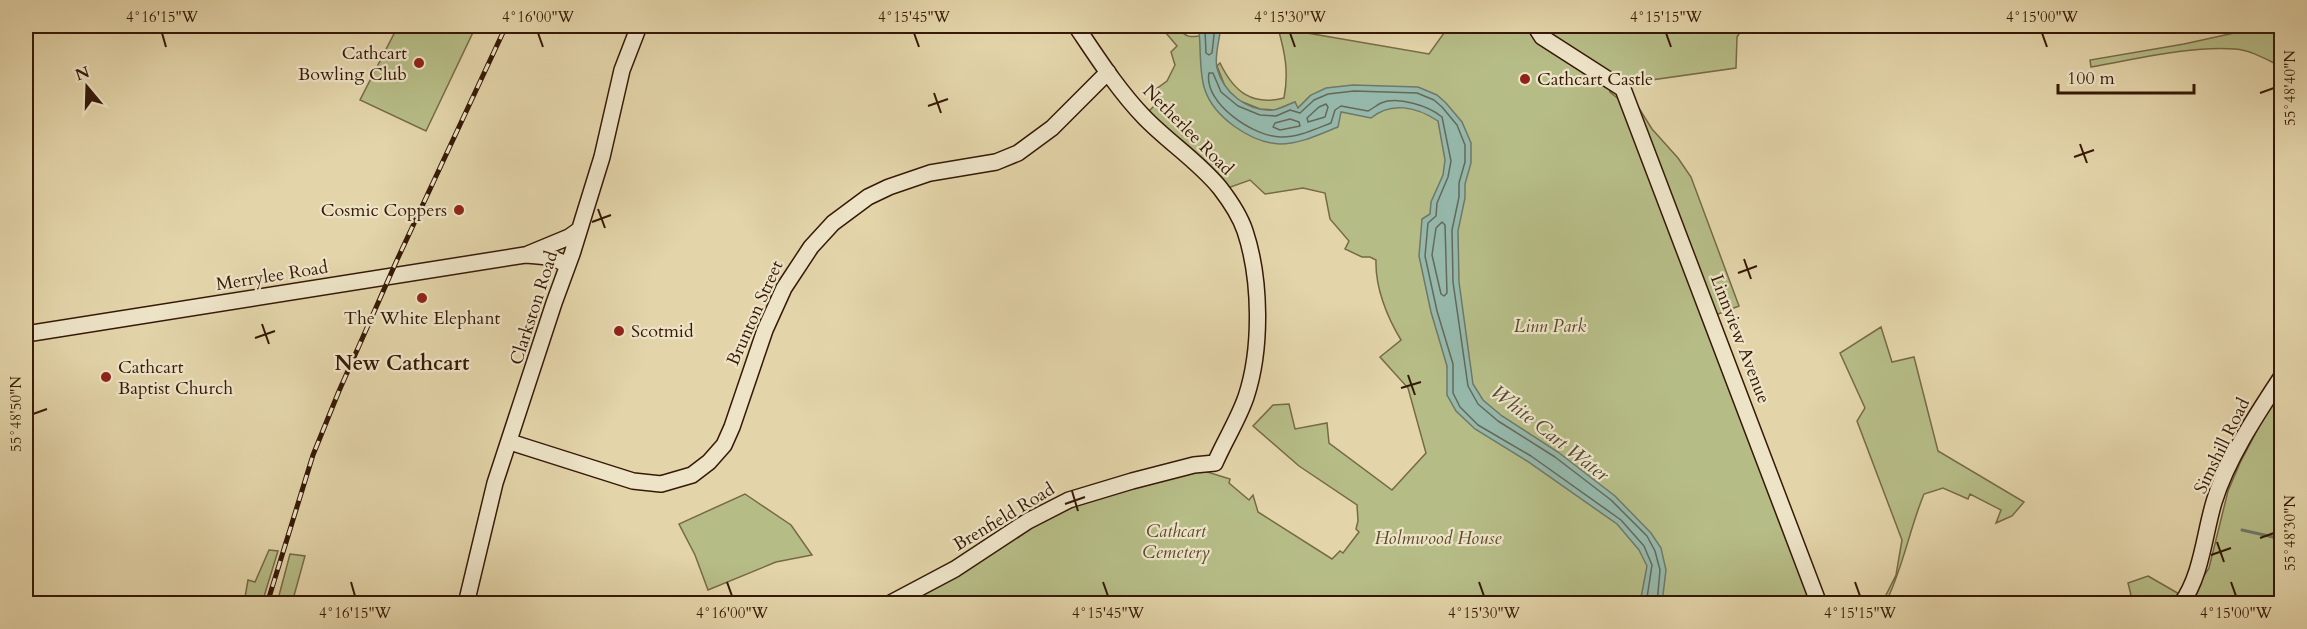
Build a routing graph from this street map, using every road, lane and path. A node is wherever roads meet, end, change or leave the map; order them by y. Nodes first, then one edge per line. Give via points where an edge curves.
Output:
1 (639, 26) edge
2 (1076, 26) edge
3 (1535, 26) edge
4 (1107, 70) junction
5 (579, 230) junction
6 (530, 253) junction
7 (570, 260) junction
8 (26, 334) edge
9 (2282, 376) edge
10 (510, 442) junction
11 (1215, 462) joint
12 (466, 603) edge
13 (889, 603) edge
14 (1819, 603) edge
15 (2181, 603) edge

1 - 5 street, Clarkston Road via 622,70 602,157
2 - 4 street, Netherlee Road
3 - 14 street, Linnview Avenue via 1542,37 1623,89
4 - 10 street, Brunton Street via 1052,128 1018,153 984,165 930,173 889,187 833,223 811,247 784,288 724,445 692,475 661,484 633,481
4 - 11 street, Netherlee Road via 1142,115 1220,189 1246,236 1258,312 1255,355 1246,397
5 - 6 street, Merrylee Road
5 - 7 street, Clarkston Road
6 - 7 street, Merrylee Road
6 - 8 street, Merrylee Road
7 - 10 street, Clarkston Road
9 - 15 street, Simshill Road via 2247,429 2218,493 2198,564
10 - 12 street, Clarkston Road via 495,483
11 - 13 street, Brenfield Road via 1069,500 1028,521 955,569

